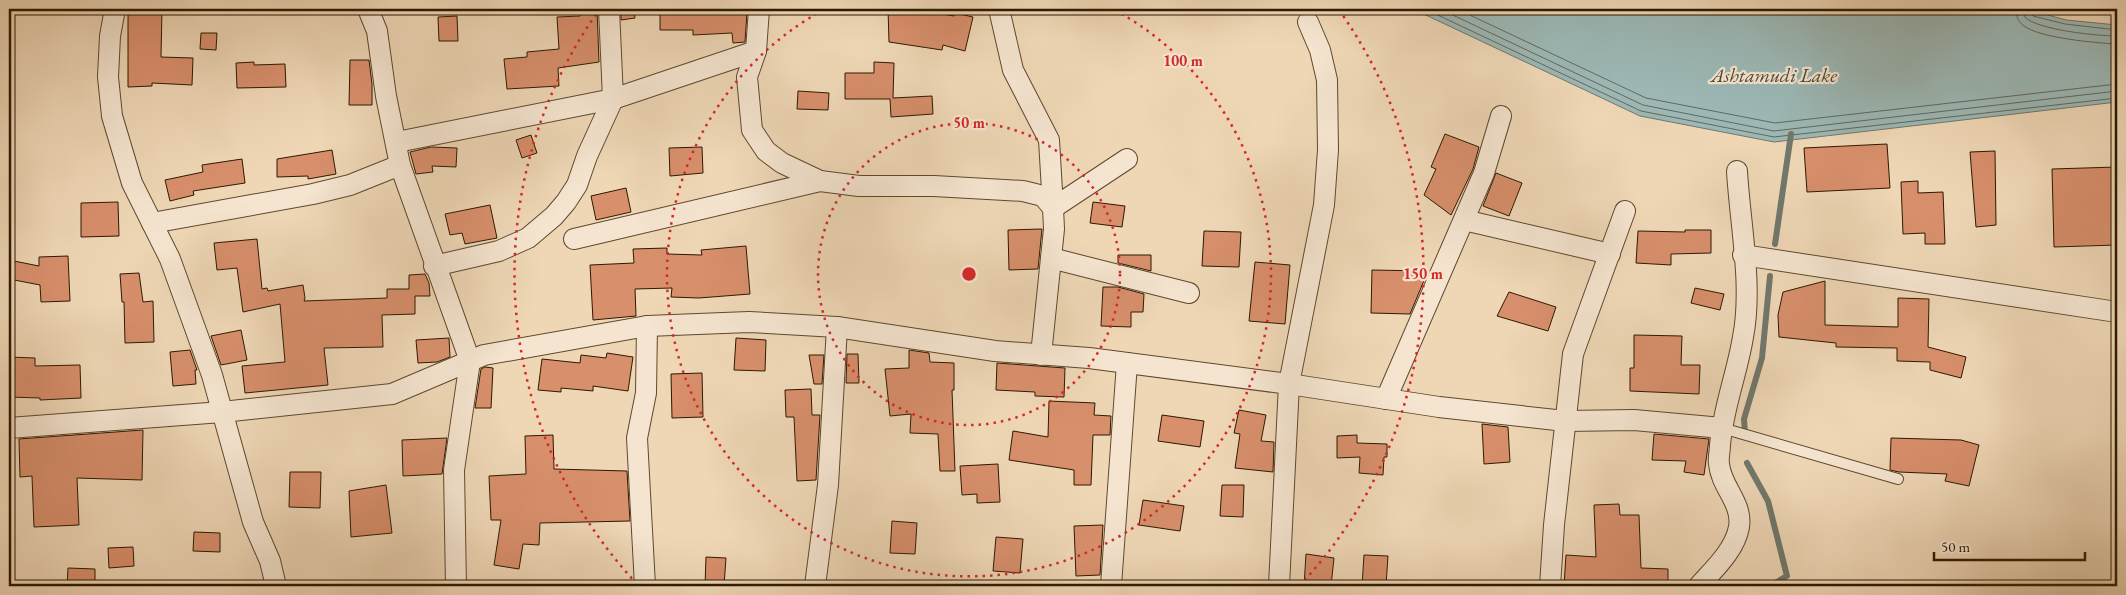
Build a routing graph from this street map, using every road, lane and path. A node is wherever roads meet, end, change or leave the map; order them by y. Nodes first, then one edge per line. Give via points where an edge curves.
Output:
1 (115, 9) edge
2 (368, 9) edge
3 (609, 9) edge
4 (759, 9) edge
5 (999, 9) edge
6 (1308, 22) dead end
7 (756, 51) junction
8 (613, 100) junction
9 (1501, 116) dead end
10 (397, 142) junction
11 (1127, 159) dead end
12 (400, 165) junction
13 (1737, 171) dead end
14 (820, 181) junction
15 (1053, 208) junction
16 (1625, 211) dead end
17 (1464, 220) junction
18 (152, 223) junction
19 (574, 239) dead end
20 (1610, 254) junction
21 (1743, 255) junction
22 (1051, 258) junction
23 (434, 266) junction
24 (1189, 293) dead end
25 (2117, 312) edge
26 (646, 326) junction
27 (837, 327) junction
28 (1041, 355) junction
29 (470, 361) junction
30 (1127, 363) junction
31 (1289, 384) junction
32 (1386, 399) junction
33 (222, 412) junction
34 (1565, 422) junction
35 (9, 428) edge
36 (1722, 428) junction
37 (1898, 479) dead end
38 (276, 586) edge
39 (456, 586) edge
40 (645, 586) edge
41 (815, 586) edge
42 (1111, 586) edge
43 (1279, 586) edge
44 (1550, 586) edge
45 (1699, 586) edge

1 - 18 street via 108,77 112,116 132,183
2 - 10 street via 377,31 386,96
3 - 8 street
4 - 7 street
5 - 15 street via 1013,70 1049,140
6 - 31 street via 1320,50 1327,80 1328,150 1324,206
7 - 8 street
7 - 14 street via 747,77 752,130 766,151 782,163
8 - 10 street
8 - 23 street via 577,185 554,216 528,238 499,251
9 - 17 street via 1484,173
10 - 12 street
11 - 15 street
12 - 18 street via 350,185 313,194
12 - 23 street
13 - 21 street
14 - 15 street via 859,186 1023,191 1043,196
14 - 19 street
15 - 22 street
16 - 20 street
17 - 20 street
17 - 32 street
18 - 33 street via 170,259
20 - 34 street via 1573,354
21 - 25 street
21 - 36 street via 1746,286 1744,328
22 - 24 street
22 - 28 street
23 - 29 street
26 - 27 street via 749,322
26 - 29 street via 484,355
26 - 40 street via 646,393 636,438
27 - 28 street
27 - 41 street via 828,485
28 - 30 street
29 - 33 street via 392,394
29 - 39 street via 454,470
30 - 31 street
30 - 42 street
31 - 32 street
31 - 43 street
32 - 34 street
33 - 35 street
33 - 38 street via 253,522 270,561
34 - 36 street via 1634,420
34 - 44 street
36 - 37 lane
36 - 45 street via 1719,464 1740,514 1739,526 1727,553

